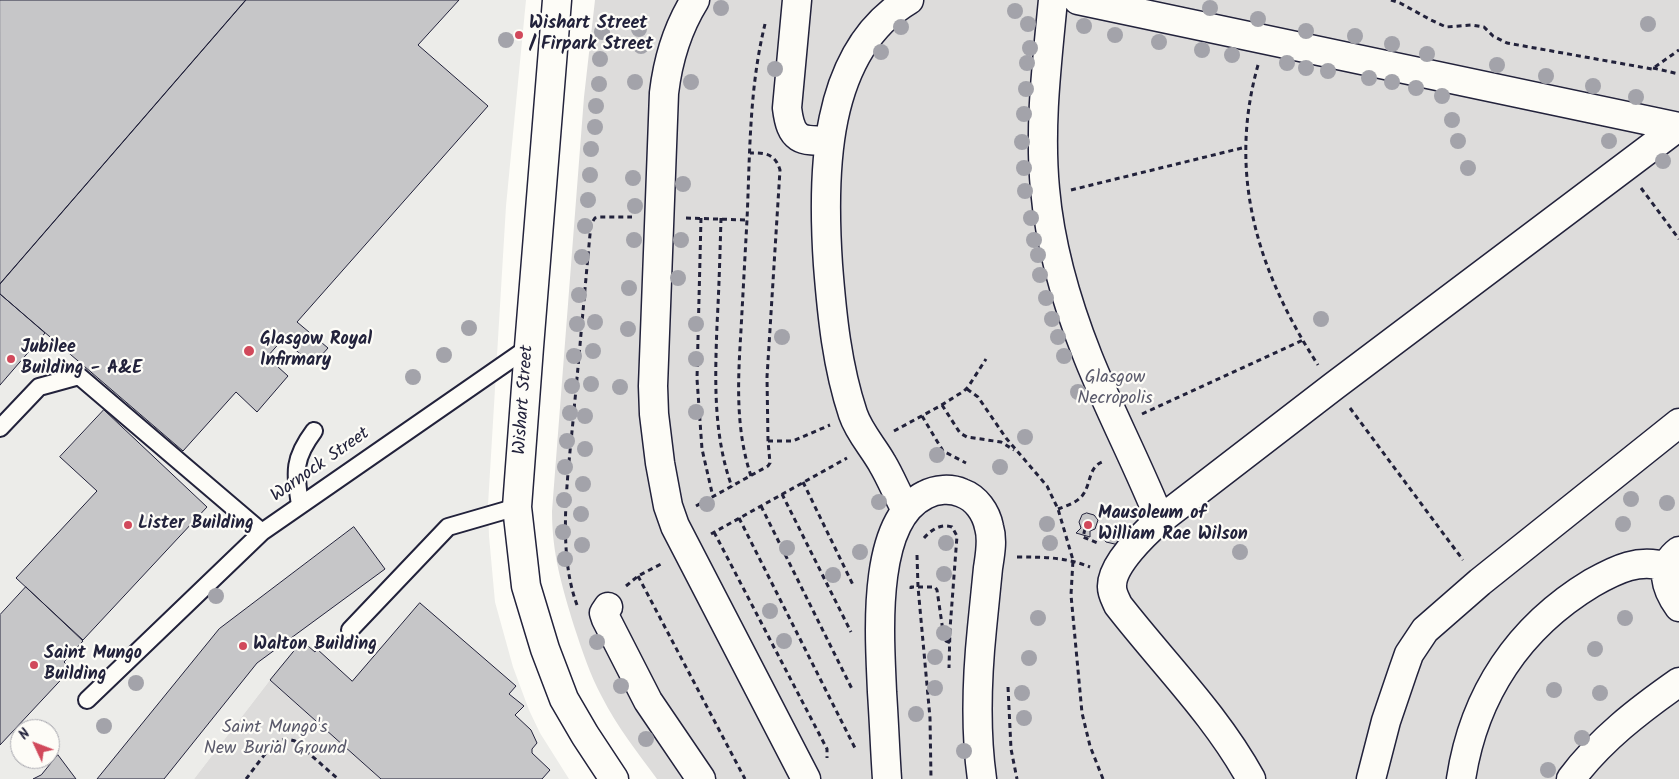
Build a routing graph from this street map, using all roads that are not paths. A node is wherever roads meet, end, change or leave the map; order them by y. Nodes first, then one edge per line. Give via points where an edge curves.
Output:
1 (557, 0) edge
2 (696, 0) edge
3 (797, 0) edge
4 (909, 0) edge
5 (1053, 0) edge
6 (1078, 0) edge
7 (1679, 127) edge
8 (830, 140) junction
9 (529, 346) junction
10 (1679, 423) edge
11 (0, 428) edge
12 (314, 431) dead end
13 (300, 505) junction
14 (517, 507) junction
15 (906, 510) junction
16 (1160, 520) junction
17 (262, 532) junction
18 (1673, 559) edge
19 (608, 606) dead end
20 (1679, 606) edge
21 (350, 630) dead end
22 (1679, 682) edge
23 (87, 700) dead end
24 (614, 779) edge
25 (701, 779) edge
26 (806, 779) edge
27 (886, 779) edge
28 (982, 779) edge
29 (1251, 779) edge
30 (1371, 779) edge
31 (1461, 779) edge
32 (1572, 779) edge

1 - 9 street, Wishart Street
2 - 26 street via 671,54 664,93 653,386 658,449 668,506 683,544
3 - 8 street via 787,108 790,125 799,138 811,142
4 - 8 street via 887,16 863,44 845,79
5 - 16 street via 1042,138 1052,235 1065,288 1088,357
6 - 7 street
7 - 16 street
8 - 15 street via 826,215 831,311 840,364 853,415
9 - 13 lane, Warnock Street
9 - 14 street, Wishart Street
10 - 30 street via 1425,630 1409,654
11 - 17 lane via 39,387 79,376
12 - 13 lane via 302,446 296,468
13 - 17 lane, Warnock Street
14 - 21 lane via 448,527
14 - 24 street, Wishart Street via 526,586 545,649 564,699
15 - 27 street via 889,548 881,591
15 - 28 street via 929,493 959,491 969,495 982,510 990,528 980,642 978,711
16 - 29 street via 1120,562 1113,578 1113,595 1142,636 1201,705 1242,761
17 - 23 lane, Warnock Street
18 - 20 street via 1665,576
18 - 31 street via 1645,562 1604,576 1568,599 1536,626 1507,660 1488,694 1472,732
19 - 25 street via 604,613 606,619 648,701
22 - 32 street via 1620,727 1586,759

